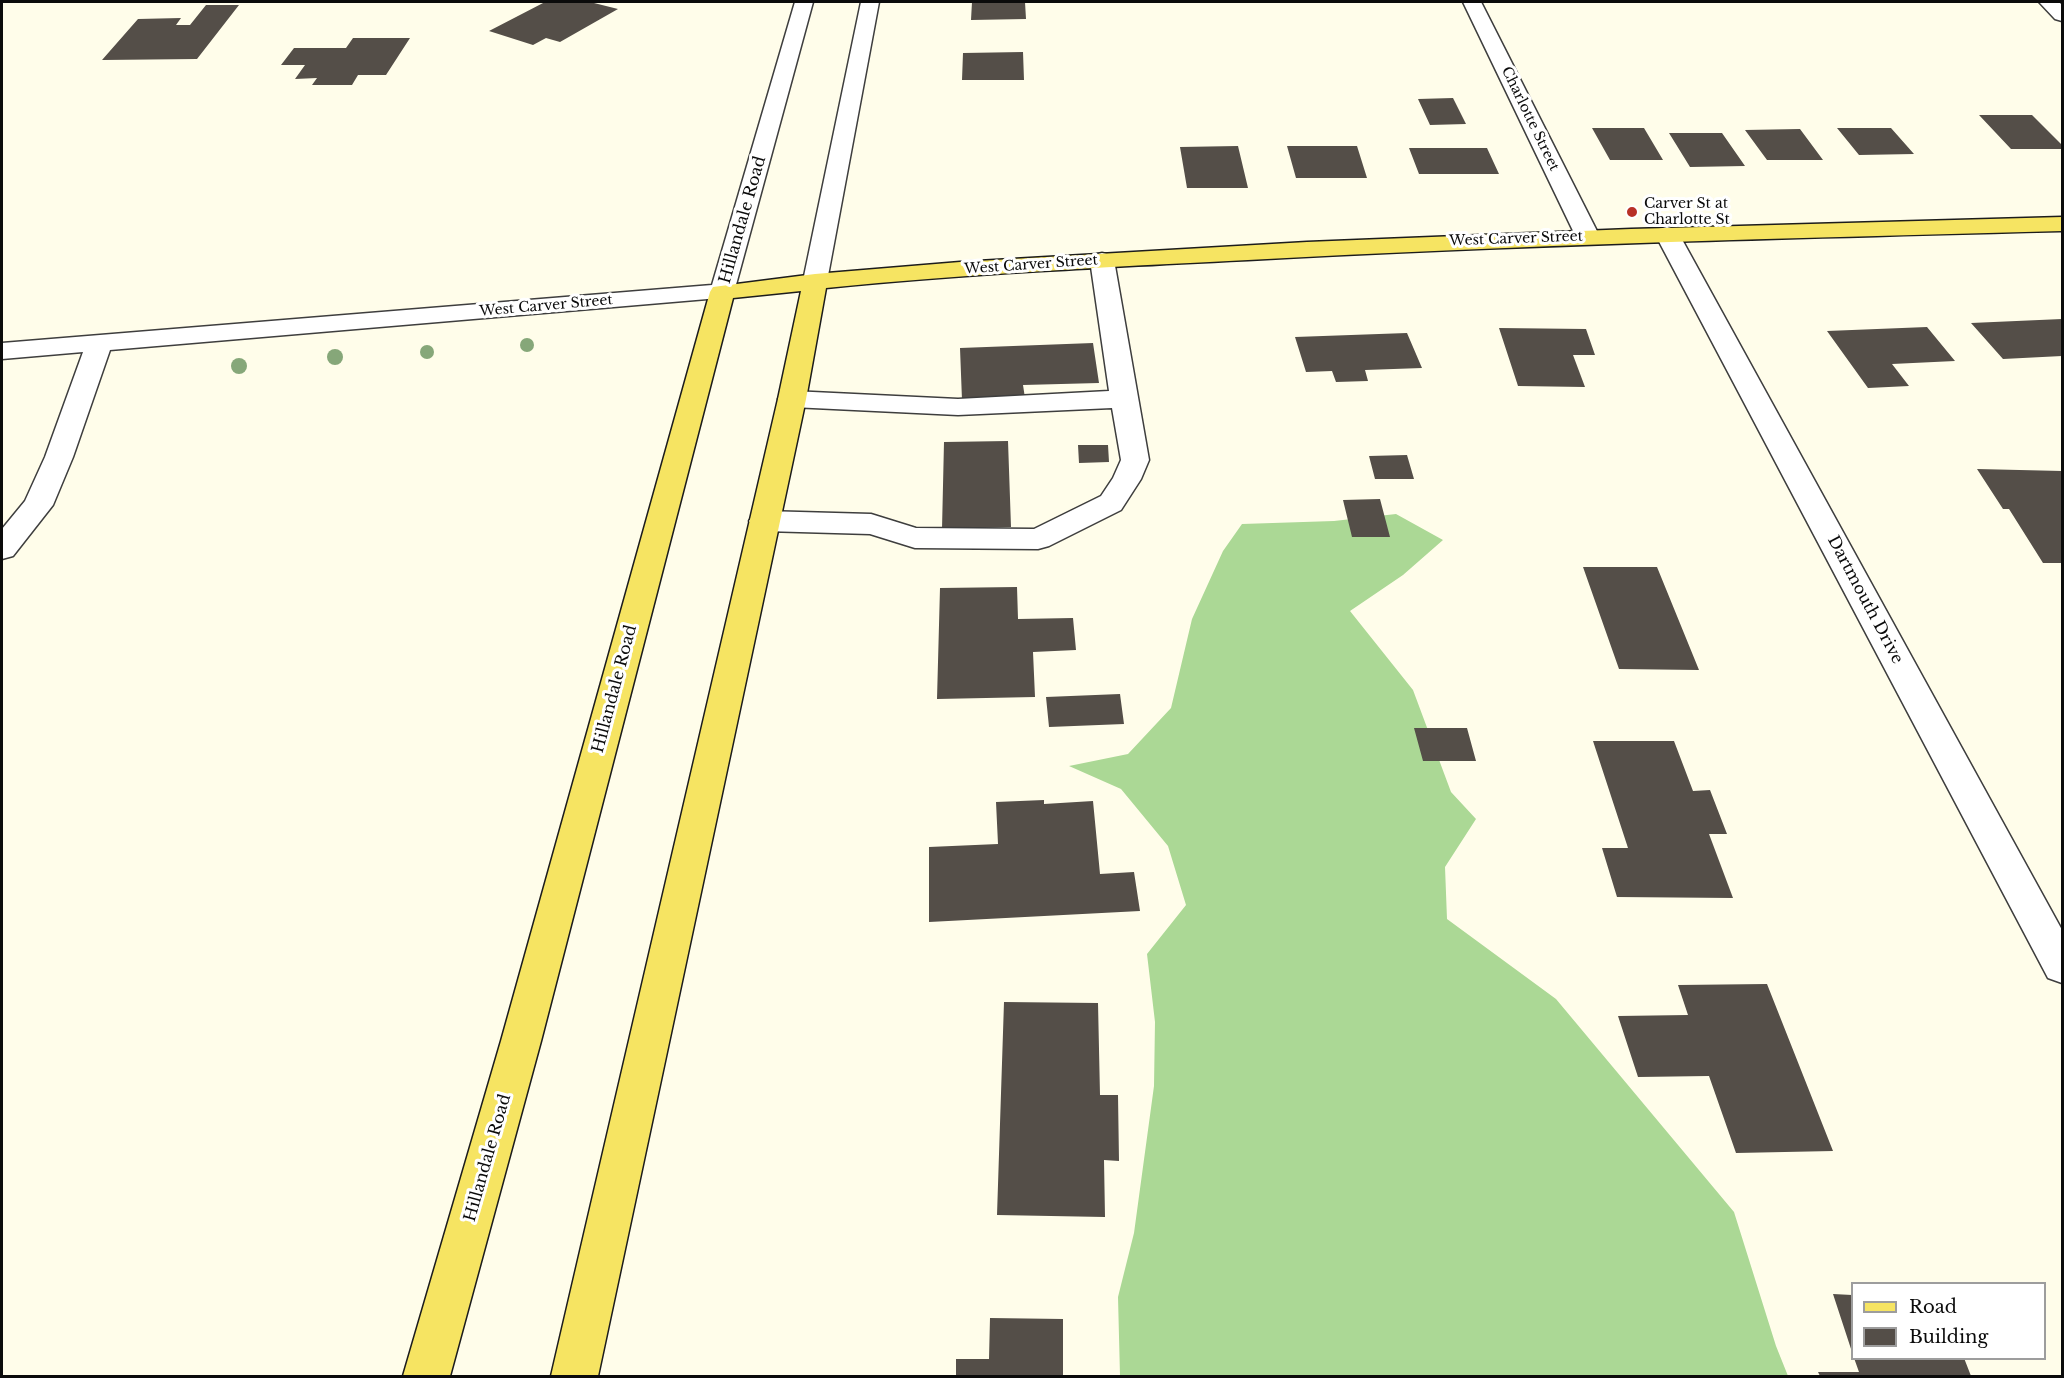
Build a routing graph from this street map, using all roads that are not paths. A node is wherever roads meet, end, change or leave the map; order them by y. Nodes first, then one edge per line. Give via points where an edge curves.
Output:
1 (804, 2) edge
2 (870, 2) edge
3 (1472, 2) edge
4 (2048, 2) edge
5 (2062, 15) edge
6 (2062, 224) edge
7 (1667, 234) junction
8 (1588, 237) junction
9 (1102, 260) junction
10 (815, 281) junction
11 (722, 292) junction
12 (99, 343) junction
13 (2, 351) edge
14 (792, 399) junction
15 (1124, 399) junction
16 (764, 521) junction
17 (2, 549) edge
18 (2062, 966) edge
19 (426, 1377) edge
20 (574, 1377) edge

1 - 11 street, Hillandale Road
2 - 10 street
3 - 8 street, Charlotte Street
4 - 5 street
6 - 7 main road, West Carver Street
7 - 8 main road, West Carver Street
7 - 18 street, Dartmouth Drive
8 - 9 main road, West Carver Street
9 - 10 main road, West Carver Street
9 - 15 street
10 - 11 main road, West Carver Street
10 - 14 main road
11 - 12 street, West Carver Street
11 - 19 main road, Hillandale Road via 521,1041
12 - 13 street, West Carver Street
12 - 17 street via 38,505
14 - 15 street via 958,407
14 - 16 main road
15 - 16 street via 1135,460 1127,478 1111,503 1038,538 915,538 871,524
16 - 20 main road

